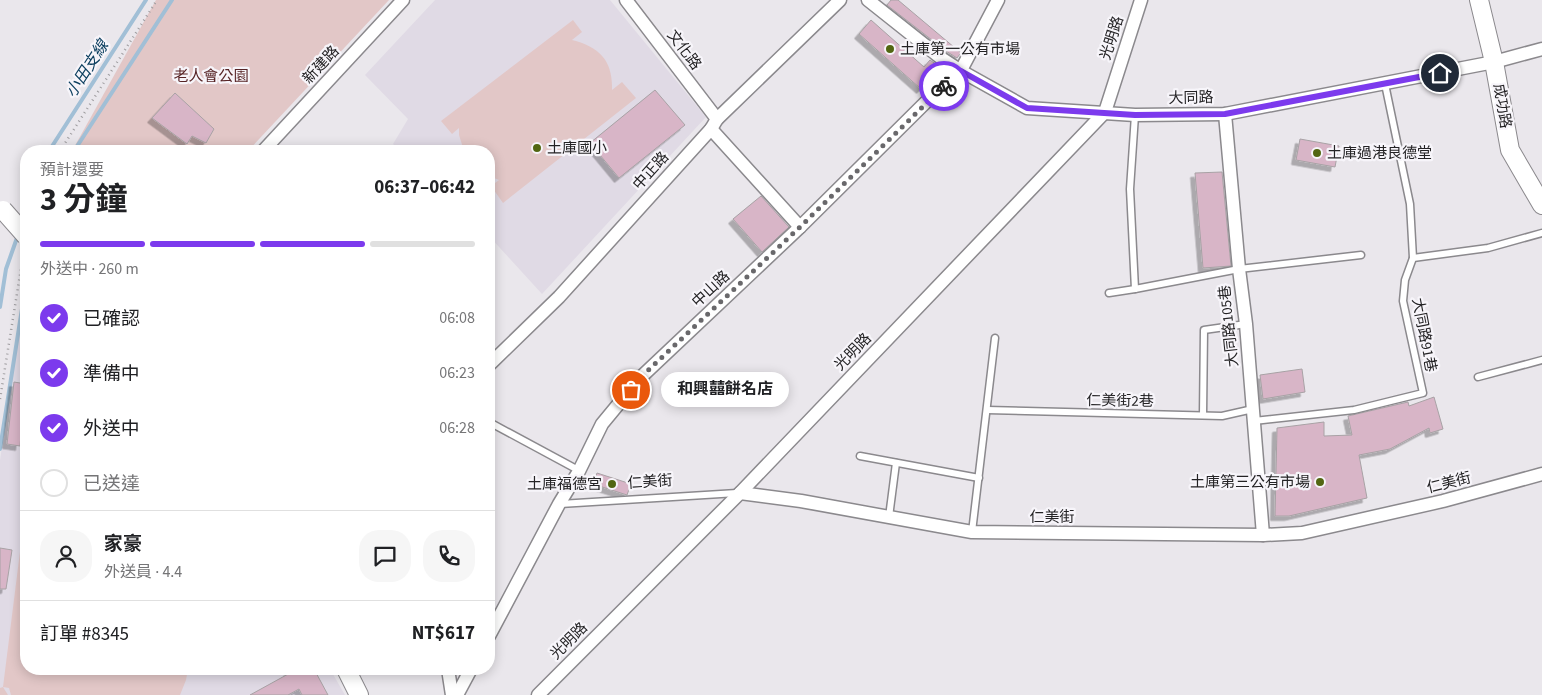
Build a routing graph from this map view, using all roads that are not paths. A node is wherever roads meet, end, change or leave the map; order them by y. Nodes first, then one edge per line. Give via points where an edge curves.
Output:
1 (402, 0) edge
2 (626, 0) edge
3 (840, 0) edge
4 (868, 0) edge
5 (998, 0) edge
6 (1141, 0) edge
7 (1478, 0) edge
8 (1542, 49) edge
9 (1494, 62) junction
10 (961, 71) junction
11 (1385, 84) junction
12 (1105, 112) junction
13 (1225, 114) junction
14 (1135, 115) junction
15 (714, 124) junction
16 (269, 145) edge
17 (1542, 206) edge
18 (1, 208) edge
19 (800, 227) junction
20 (20, 229) edge
21 (1542, 233) edge
22 (1361, 255) dead end
23 (1413, 258) junction
24 (1239, 269) junction
25 (1135, 289) junction
26 (1109, 293) dead end
27 (1246, 324) junction
28 (995, 338) dead end
29 (495, 359) edge
30 (1542, 360) edge
31 (1478, 377) dead end
32 (986, 410) junction
33 (1253, 415) junction
34 (1203, 416) junction
35 (495, 425) edge
36 (860, 456) dead end
37 (896, 463) junction
38 (581, 472) junction
39 (1542, 474) edge
40 (979, 478) junction
41 (740, 493) junction
42 (559, 504) junction
43 (889, 517) junction
44 (972, 532) junction
45 (1263, 535) junction
46 (495, 625) edge
47 (349, 675) edge
48 (449, 675) edge
49 (468, 675) edge
50 (359, 695) edge
51 (452, 695) edge
52 (457, 695) edge
53 (538, 695) edge

1 - 16 street, 新建路
2 - 15 street, 文化路
3 - 15 street, 中正路
4 - 10 street, 大同路
5 - 10 street, 中山路
6 - 12 street, 光明路
7 - 9 street, 成功路
8 - 9 street, 大同路
9 - 11 street, 大同路
9 - 17 street, 成功路 via 1510,150
10 - 12 street, 大同路 via 1027,108
10 - 19 street, 中山路
11 - 13 street, 大同路
11 - 23 lane, 大同路91巷 via 1410,204
12 - 14 street, 大同路
12 - 41 street, 光明路
13 - 14 street, 大同路
13 - 24 street, 大同路105巷
14 - 25 lane via 1130,189
15 - 19 street, 文化路
15 - 29 street, 中正路 via 559,297
18 - 20 street, bridge
19 - 38 street, 中山路 via 640,378 602,424
21 - 23 lane via 1488,248
22 - 24 lane
23 - 33 lane, 大同路91巷 via 1405,280 1403,301 1423,393 1354,410
24 - 25 lane
24 - 27 street, 大同路105巷
25 - 26 lane
27 - 33 street, 大同路105巷
27 - 34 lane via 1204,330
28 - 32 lane
30 - 31 lane
32 - 34 lane, 仁美街2巷
32 - 40 lane
33 - 34 lane, 仁美街2巷
33 - 45 street, 大同路105巷
35 - 38 lane
36 - 37 lane
37 - 40 lane
37 - 43 lane
38 - 42 street, 中山路
39 - 45 street, 仁美街 via 1443,502 1302,533
40 - 44 lane
41 - 42 lane, 仁美街
41 - 43 street, 仁美街
41 - 53 street, 光明路
42 - 46 street, 中山路
43 - 44 street, 仁美街
44 - 45 street, 仁美街
47 - 50 street
48 - 51 street
49 - 52 street

